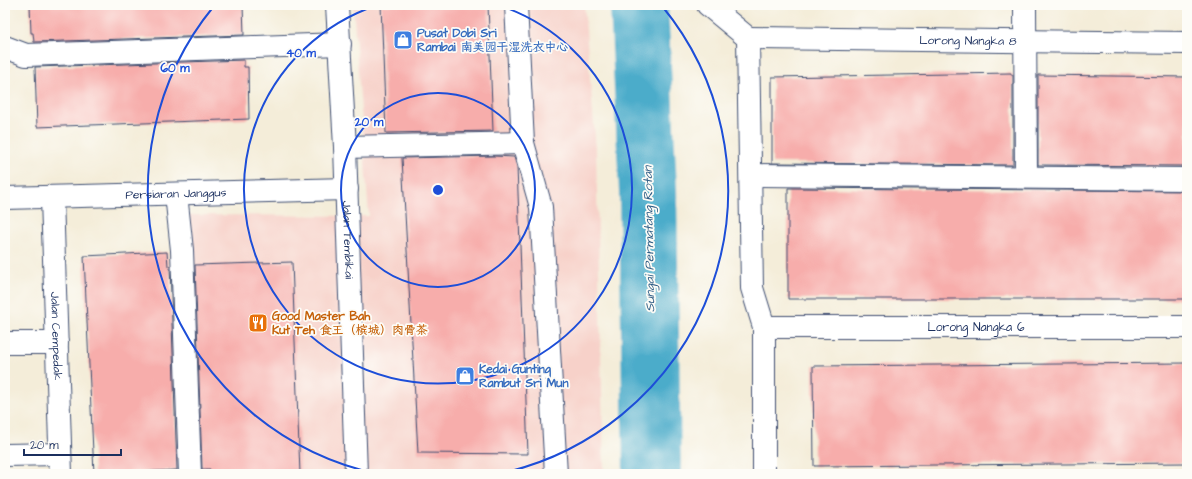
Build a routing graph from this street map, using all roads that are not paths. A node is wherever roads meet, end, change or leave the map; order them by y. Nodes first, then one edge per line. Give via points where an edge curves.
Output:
1 (337, 5) edge
2 (516, 5) edge
3 (708, 5) edge
4 (1025, 5) edge
5 (748, 38) junction
6 (1025, 41) junction
7 (1187, 43) edge
8 (340, 44) junction
9 (5, 47) edge
10 (523, 143) junction
11 (345, 147) junction
12 (750, 175) junction
13 (1026, 176) junction
14 (1187, 179) edge
15 (347, 189) junction
16 (176, 194) junction
17 (5, 198) edge
18 (52, 198) junction
19 (764, 327) junction
20 (1187, 327) edge
21 (5, 343) edge
22 (57, 344) junction
23 (5, 455) edge
24 (61, 464) edge
25 (190, 474) edge
26 (356, 474) edge
27 (556, 474) edge
28 (764, 474) edge

1 - 8 street, Jalan Tembikai
2 - 10 street
3 - 5 street
4 - 6 street
5 - 6 street, Lorong Nangka 8
5 - 12 street
6 - 7 street, Lorong Nangka 8
6 - 13 street
8 - 9 street via 26,55
8 - 11 street, Jalan Tembikai
10 - 11 street
10 - 27 street via 542,207
11 - 15 street, Jalan Tembikai
12 - 13 street
12 - 19 street via 752,288
13 - 14 street
15 - 16 street, Persiaran Janggus
15 - 26 street, Jalan Tembikai
16 - 18 street, Persiaran Janggus
16 - 25 street via 182,250
17 - 18 street, Persiaran Janggus
18 - 22 street, Jalan Cempedak
19 - 20 street, Lorong Nangka 6
19 - 28 street
21 - 22 street
22 - 24 street, Jalan Cempedak
23 - 24 street

